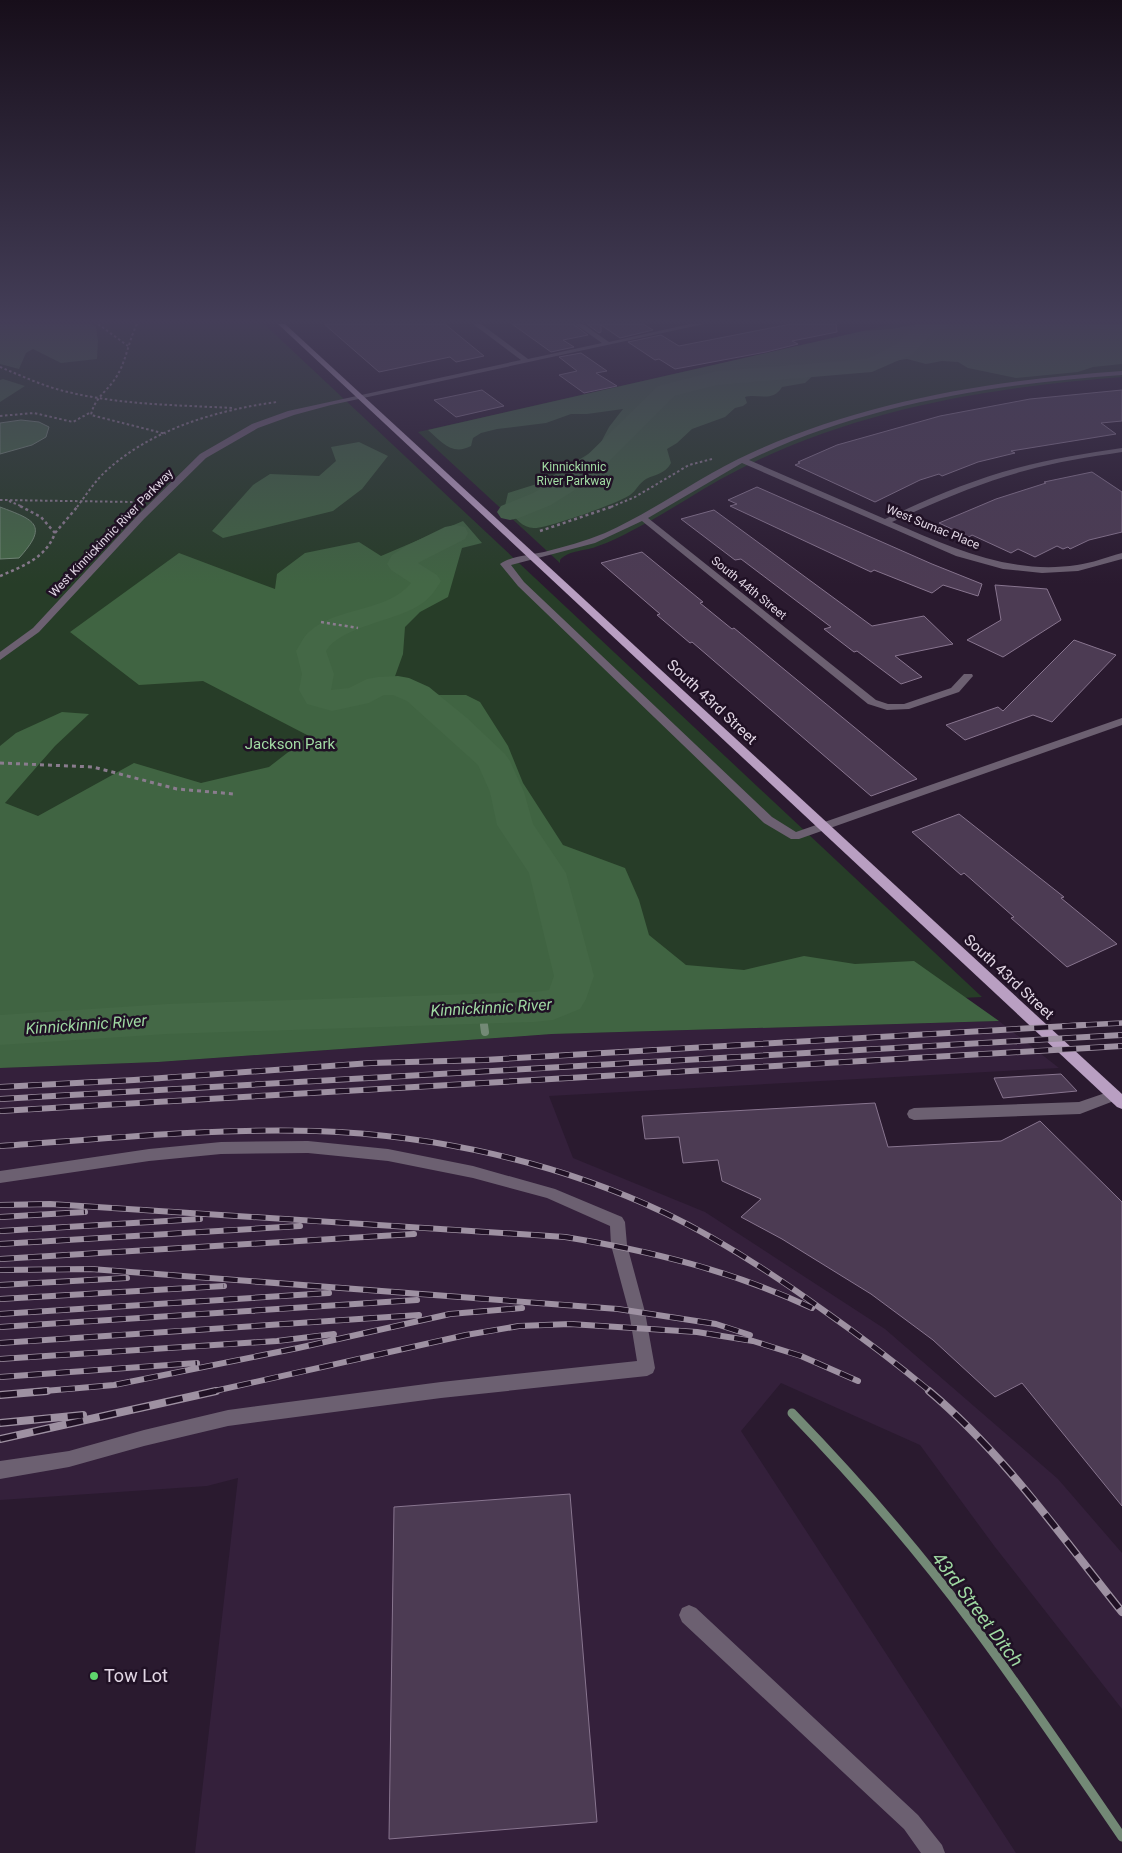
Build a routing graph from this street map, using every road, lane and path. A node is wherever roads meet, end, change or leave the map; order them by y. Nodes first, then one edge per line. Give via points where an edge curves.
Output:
1 (227, 410) edge
2 (298, 410) edge
3 (374, 410) edge
4 (881, 410) edge
5 (91, 412) joint
6 (0, 416) edge
7 (167, 434) junction
8 (1122, 450) edge
9 (718, 460) dead end
10 (742, 460) junction
11 (0, 500) edge
12 (5, 500) junction
13 (82, 501) junction
14 (156, 502) junction
15 (642, 517) junction
16 (887, 521) junction
17 (540, 531) dead end
18 (55, 533) junction
19 (1122, 556) edge
20 (534, 557) junction
21 (0, 576) edge
22 (322, 622) dead end
23 (358, 628) dead end
24 (0, 657) edge
25 (968, 676) dead end
26 (1122, 721) edge
27 (0, 763) edge
28 (234, 794) dead end
29 (823, 827) junction
30 (1118, 1099) edge
31 (914, 1114) dead end
32 (0, 1177) edge
33 (0, 1470) edge
34 (689, 1615) dead end
35 (934, 1853) edge

1 - 7 path
2 - 14 street, West Kinnickinnic River Parkway via 227,440 203,456
3 - 20 main road, South 43rd Street
4 - 10 street via 807,433
5 - 6 path via 73,422 34,413
5 - 7 path via 90,415
7 - 13 path via 119,461
8 - 16 street via 1006,474 942,496
9 - 17 path via 689,465 635,497
10 - 15 street
10 - 16 street, West Sumac Place
11 - 12 path
12 - 13 path
12 - 18 path via 41,515
13 - 14 path
13 - 18 path
14 - 24 street, West Kinnickinnic River Parkway via 36,630
15 - 20 street via 605,536
15 - 25 street, South 44th Street via 872,702 887,707 905,707 955,690
16 - 19 street, West Sumac Place via 960,554 1006,567 1078,568
18 - 21 path via 48,550
20 - 29 main road, South 43rd Street
20 - 29 street via 505,564 521,584 768,820 795,836
22 - 23 path
26 - 29 street
27 - 28 path via 93,768 177,789
29 - 30 main road, South 43rd Street
30 - 31 street via 1080,1108
32 - 33 street via 149,1155 221,1148 308,1147 388,1155 473,1172 550,1193 617,1222 619,1245 637,1312 647,1368 441,1390 228,1418 68,1459
34 - 35 street via 911,1822

